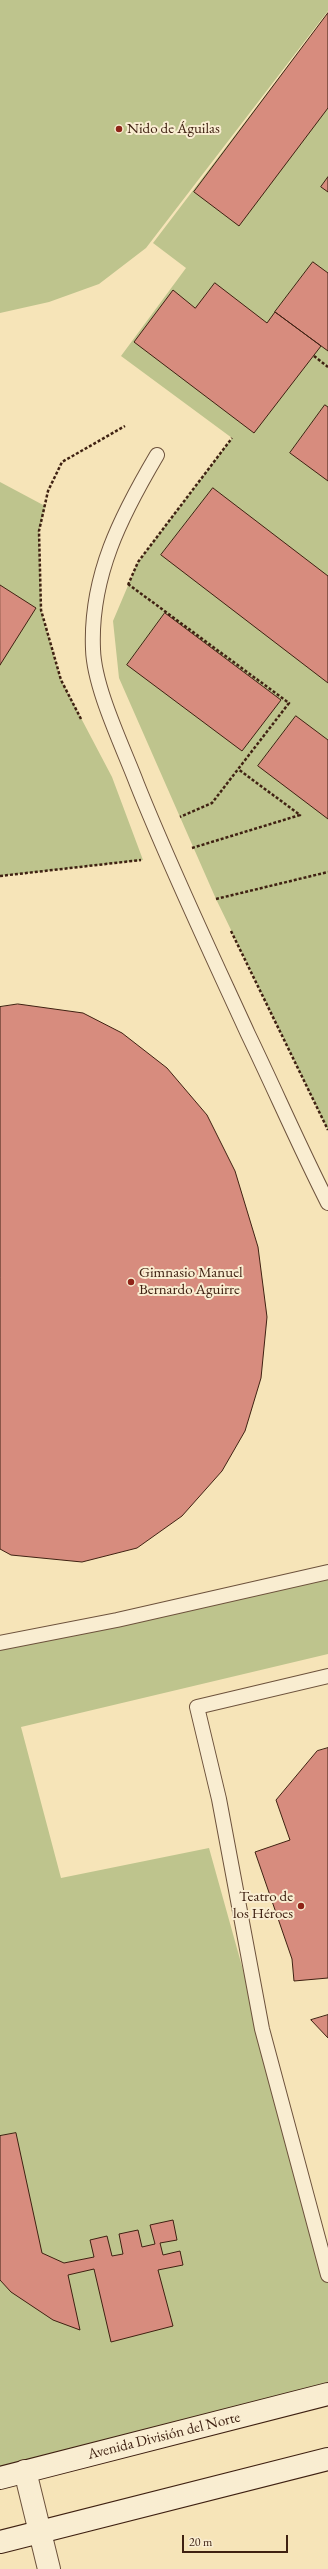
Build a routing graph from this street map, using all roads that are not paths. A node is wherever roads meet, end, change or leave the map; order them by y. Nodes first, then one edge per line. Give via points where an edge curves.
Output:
1 (157, 455) dead end
2 (328, 1203) edge
3 (328, 1572) edge
4 (0, 1643) edge
5 (328, 1676) edge
6 (328, 2275) edge
7 (328, 2394) edge
8 (327, 2464) edge
9 (25, 2471) junction
10 (0, 2478) edge
11 (40, 2530) junction
12 (0, 2542) edge
13 (49, 2569) edge

1 - 2 lane via 132,498 101,572 94,603 93,651 105,701 174,874
3 - 4 lane via 117,1620
5 - 6 lane via 197,1707 219,1799 262,2029
7 - 9 main road, Avenida División del Norte
8 - 11 main road
9 - 10 main road, Avenida División del Norte
9 - 11 main road
11 - 12 main road
11 - 13 main road

